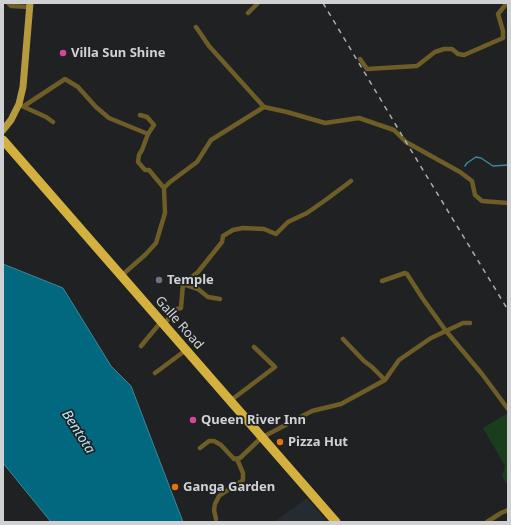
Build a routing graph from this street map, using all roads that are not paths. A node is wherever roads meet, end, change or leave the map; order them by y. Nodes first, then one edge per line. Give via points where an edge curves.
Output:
1 (8, 3) edge
2 (258, 3) edge
3 (507, 3) edge
4 (30, 5) edge
5 (248, 13) dead end
6 (196, 27) dead end
7 (360, 59) dead end
8 (22, 105) junction
9 (264, 107) junction
10 (140, 115) dead end
11 (53, 122) dead end
12 (3, 130) edge
13 (148, 134) junction
14 (3, 140) edge
15 (351, 181) dead end
16 (164, 188) junction
17 (508, 203) edge
18 (121, 276) junction
19 (382, 281) dead end
20 (183, 284) junction
21 (220, 298) dead end
22 (163, 323) junction
23 (470, 323) dead end
24 (446, 330) junction
25 (343, 339) dead end
26 (141, 346) dead end
27 (254, 347) dead end
28 (186, 350) junction
29 (155, 373) dead end
30 (385, 380) junction
31 (230, 401) junction
32 (508, 409) edge
33 (262, 438) junction
34 (200, 448) dead end
35 (237, 459) junction
36 (508, 510) edge
37 (216, 519) dead end
38 (336, 522) edge
39 (487, 522) edge

1 - 4 street via 11,6
2 - 5 street
3 - 7 street via 498,14 503,38 464,55 452,49 444,49 435,52 416,66 368,69
4 - 8 main road
6 - 9 street via 209,46
8 - 11 street
8 - 12 main road
8 - 13 street via 66,79 78,87 109,118
9 - 16 street via 211,140 198,162
9 - 17 street via 326,123 359,118 394,130 406,142 472,181 475,194 482,201
10 - 13 street via 147,117 154,125
13 - 16 street via 138,162 144,170 149,170
14 - 18 highway, Galle Road
15 - 20 street via 307,213 288,222 276,234 264,229 243,228 223,236 222,242 198,272
16 - 18 street via 164,213 156,243
18 - 22 highway, Galle Road
19 - 24 street via 407,274
20 - 21 street via 198,289 208,297
20 - 22 street via 181,308 174,310
22 - 26 street
22 - 28 highway, Galle Road
23 - 24 street via 462,322
24 - 30 street via 399,360
24 - 32 street
25 - 30 street
27 - 31 street via 275,366
28 - 29 street
28 - 31 highway, Galle Road
30 - 33 street via 341,404 312,411
31 - 33 highway, Galle Road
33 - 35 street
33 - 38 highway, Galle Road
34 - 35 street via 214,441
35 - 37 street via 243,480 219,496 214,510
36 - 39 street

